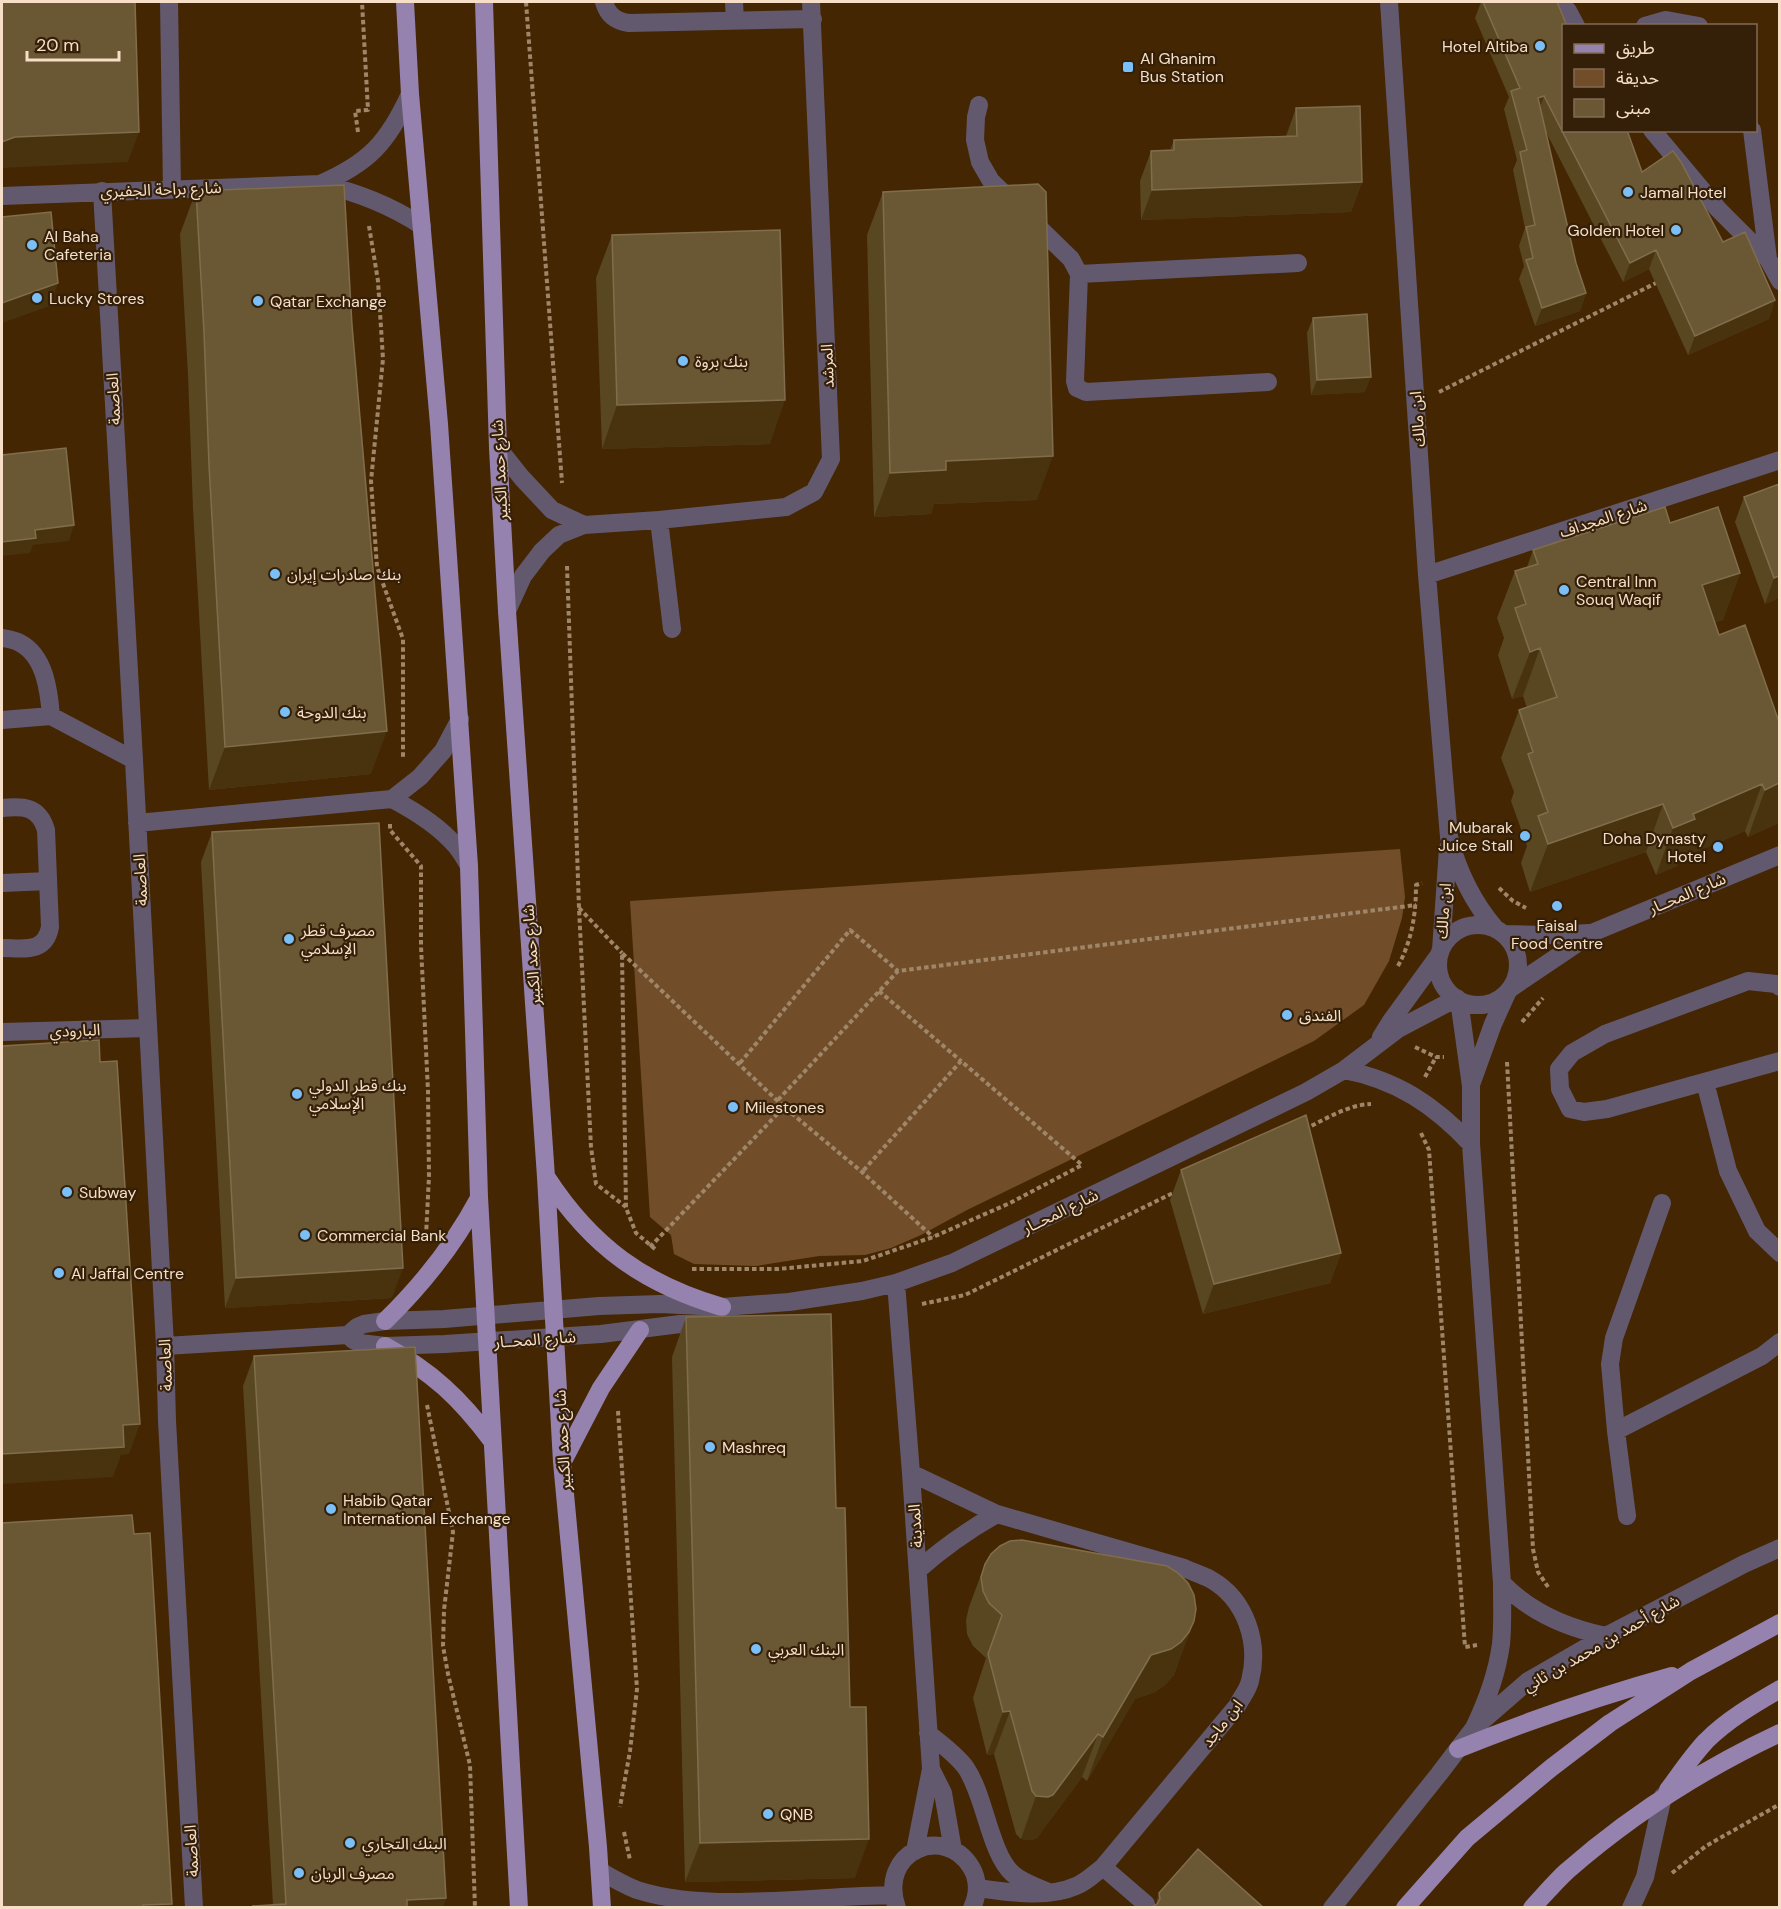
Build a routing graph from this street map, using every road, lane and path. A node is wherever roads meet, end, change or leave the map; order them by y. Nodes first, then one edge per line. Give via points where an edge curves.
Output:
1 (169, 2) edge
2 (362, 2) edge
3 (405, 2) edge
4 (484, 2) edge
5 (526, 2) edge
6 (604, 2) edge
7 (734, 2) edge
8 (1389, 2) edge
9 (1560, 2) edge
10 (812, 10) edge
11 (735, 21) junction
12 (1575, 24) edge
13 (1652, 24) edge
14 (1688, 24) edge
15 (410, 94) junction
16 (979, 105) dead end
17 (1654, 132) edge
18 (1752, 132) edge
19 (361, 162) junction
20 (320, 184) junction
21 (172, 189) junction
22 (102, 191) junction
23 (364, 195) junction
24 (2, 196) edge
25 (422, 226) junction
26 (1768, 259) junction
27 (1298, 263) dead end
28 (1079, 274) junction
29 (1661, 281) edge
30 (1779, 281) edge
31 (1268, 382) dead end
32 (1416, 403) junction
33 (498, 448) junction
34 (1779, 460) edge
35 (562, 483) dead end
36 (659, 520) junction
37 (584, 525) junction
38 (567, 566) dead end
39 (1427, 575) junction
40 (507, 611) junction
41 (672, 629) dead end
42 (2, 638) edge
43 (51, 716) junction
44 (460, 719) junction
45 (2, 720) edge
46 (134, 760) junction
47 (392, 799) junction
48 (2, 808) edge
49 (137, 823) junction
50 (1449, 837) junction
51 (1779, 855) edge
52 (469, 866) junction
53 (48, 881) junction
54 (1493, 881) dead end
55 (2, 883) edge
56 (1425, 883) dead end
57 (1416, 905) junction
58 (579, 908) junction
59 (1532, 910) dead end
60 (1500, 931) junction
61 (1594, 932) junction
62 (2, 948) edge
63 (1440, 952) junction
64 (622, 953) junction
65 (898, 971) junction
66 (1395, 972) dead end
67 (1779, 987) edge
68 (1509, 991) junction
69 (879, 992) junction
70 (1544, 997) dead end
71 (1458, 999) junction
72 (148, 1028) junction
73 (1517, 1031) dead end
74 (2, 1032) edge
75 (1411, 1042) dead end
76 (1375, 1047) junction
77 (1436, 1057) junction
78 (1447, 1057) dead end
79 (961, 1061) junction
80 (1506, 1061) dead end
81 (1779, 1061) edge
82 (740, 1063) junction
83 (1344, 1070) junction
84 (1705, 1082) junction
85 (1422, 1083) dead end
86 (1471, 1086) junction
87 (778, 1100) junction
88 (1376, 1104) dead end
89 (784, 1107) junction
90 (1416, 1125) dead end
91 (1294, 1134) edge
92 (1471, 1143) junction
93 (862, 1172) junction
94 (546, 1177) junction
95 (1178, 1191) dead end
96 (479, 1197) junction
97 (1662, 1203) dead end
98 (626, 1208) junction
99 (933, 1238) junction
100 (651, 1246) junction
101 (657, 1251) dead end
102 (1779, 1253) edge
103 (686, 1269) dead end
104 (429, 1274) junction
105 (896, 1283) junction
106 (722, 1307) junction
107 (899, 1309) junction
108 (555, 1310) junction
109 (486, 1315) junction
110 (385, 1321) junction
111 (640, 1330) junction
112 (348, 1335) junction
113 (556, 1337) junction
114 (487, 1342) junction
115 (1779, 1342) edge
116 (165, 1346) junction
117 (385, 1346) junction
118 (432, 1375) junction
119 (618, 1409) dead end
120 (1616, 1431) junction
121 (492, 1441) junction
122 (562, 1462) junction
123 (911, 1473) junction
124 (997, 1514) junction
125 (1627, 1516) dead end
126 (1779, 1548) edge
127 (918, 1570) junction
128 (1502, 1583) junction
129 (1551, 1589) dead end
130 (1779, 1623) edge
131 (1606, 1636) junction
132 (1484, 1644) dead end
133 (1691, 1671) junction
134 (1779, 1689) edge
135 (1474, 1728) junction
136 (928, 1733) junction
137 (1779, 1733) edge
138 (1458, 1749) junction
139 (931, 1769) junction
140 (1663, 1797) junction
141 (1779, 1804) edge
142 (620, 1808) dead end
143 (623, 1830) dead end
144 (953, 1850) junction
145 (915, 1851) junction
146 (1103, 1867) junction
147 (600, 1871) junction
148 (1670, 1875) dead end
149 (977, 1888) junction
150 (638, 1890) junction
151 (1047, 1892) junction
152 (895, 1901) edge
153 (1146, 1904) dead end
154 (972, 1907) edge
155 (194, 1908) edge
156 (475, 1908) edge
157 (519, 1908) edge
158 (602, 1908) edge
159 (1332, 1908) edge
160 (1405, 1908) edge
161 (1532, 1908) edge
162 (1631, 1908) edge

1 - 21 street
2 - 19 path via 368,110 355,111
3 - 15 main road
4 - 33 main road, شارع حمد الكبير
5 - 35 path
6 - 11 street via 612,17 629,23
7 - 11 street
8 - 32 street, ابن مالك
9 - 12 street
10 - 11 street
10 - 36 street, المرشد via 831,459 814,492 786,507
13 - 14 street via 1666,20
15 - 19 street, شارع براحة الجفيري via 382,143
15 - 25 main road
16 - 28 street via 975,140 980,162 991,182 1071,259
17 - 26 street via 1718,209
18 - 26 street
19 - 20 street, شارع براحة الجفيري
20 - 21 street, شارع براحة الجفيري
20 - 23 street, شارع براحة الجفيري
21 - 22 street, شارع براحة الجفيري
22 - 24 street, شارع براحة الجفيري
22 - 46 street, العاصمة
23 - 25 street, شارع براحة الجفيري
23 - 47 path via 378,281 382,359 372,481 377,567 403,639 404,756
25 - 44 main road
26 - 30 street
27 - 28 street
28 - 31 street via 1077,387 1086,392
29 - 32 path
32 - 39 street, ابن مالك
33 - 37 street, المرشد via 552,510
33 - 40 main road, شارع حمد الكبير
34 - 39 street, شارع المجداف
36 - 37 street, المرشد
36 - 41 street
37 - 40 street, المرشد via 556,537 542,551 523,576
38 - 58 path
39 - 50 street, ابن مالك
40 - 94 main road, شارع حمد الكبير
42 - 43 street via 28,647 40,664 49,689
43 - 45 street
43 - 46 street
44 - 47 street via 443,751 420,777
44 - 52 main road
46 - 49 street, العاصمة
47 - 49 street
47 - 52 street via 437,828
47 - 104 path via 390,830 421,866 429,1176 425,1263
48 - 53 street via 30,809 44,822
49 - 72 street, العاصمة
50 - 60 street, ابن مالك via 1460,875 1472,898
50 - 63 street, ابن مالك
51 - 61 street, شارع المحــار
52 - 96 main road
53 - 55 street
53 - 62 street via 50,927 45,940 34,948
54 - 59 path via 1513,901
56 - 57 path via 1416,885
57 - 65 path
57 - 66 path via 1410,940
58 - 64 path
58 - 98 path via 596,1184
60 - 61 street, شارع المحــار via 1551,935
60 - 63 street via 1474,925 1464,927 1446,940
60 - 68 street via 1511,941 1518,960 1516,979
61 - 68 street, شارع المحــار
63 - 71 street via 1441,979
63 - 76 street, شارع المحــار
64 - 82 path
64 - 98 path
65 - 69 path
65 - 82 path via 850,930
67 - 84 street via 1748,981 1605,1034 1572,1053 1559,1069 1560,1089 1570,1109 1584,1112
68 - 71 street via 1479,1005
68 - 86 street
69 - 79 path
69 - 87 path
70 - 73 path
71 - 76 street, شارع المحــار via 1398,1029
71 - 86 street
72 - 74 street, البارودي
72 - 116 street, العاصمة
75 - 77 path via 1415,1048
76 - 83 street, شارع المحــار
77 - 78 path
77 - 85 path
79 - 93 path
79 - 99 path via 1082,1165
80 - 129 path via 1534,1561
81 - 84 street
82 - 87 path
83 - 92 street via 1382,1080 1415,1096
83 - 105 street, شارع المحــار via 952,1263
84 - 102 street via 1728,1171 1757,1231
86 - 92 street
87 - 89 path
88 - 91 path via 1348,1108
89 - 93 path
89 - 100 path
90 - 132 path via 1429,1150 1465,1647
92 - 128 street
93 - 99 path
94 - 106 main road via 590,1233 636,1271 677,1293
94 - 108 main road, شارع حمد الكبير
95 - 107 path via 965,1294
96 - 104 main road
96 - 109 main road
97 - 120 street via 1614,1338 1610,1364
98 - 100 path via 636,1233
99 - 103 path via 863,1261 778,1269
100 - 101 path
104 - 110 main road
105 - 106 street, شارع المحــار via 826,1298
105 - 107 street, المدينة
106 - 108 street, شارع المحــار via 660,1304
106 - 111 street, شارع المحــار via 697,1319
107 - 123 street, المدينة
108 - 109 street, شارع المحــار
108 - 113 main road, شارع حمد الكبير
109 - 110 street, شارع المحــار
109 - 114 main road
110 - 112 street, شارع المحــار via 357,1327
111 - 113 street, شارع المحــار
111 - 122 main road via 601,1388
112 - 116 street, شارع المحــار
112 - 117 street, شارع المحــار via 360,1343
113 - 114 street, شارع المحــار
113 - 122 main road, شارع حمد الكبير
114 - 117 street, شارع المحــار
114 - 121 main road
115 - 120 street via 1762,1356
116 - 155 street, العاصمة
117 - 118 main road
118 - 121 main road via 461,1402
118 - 156 path via 423,1382 453,1532 443,1646 470,1765
119 - 142 path via 637,1689
120 - 125 street
121 - 157 main road
122 - 147 main road, شارع حمد الكبير
123 - 124 street, ابن ماجد
123 - 127 street, المدينة
124 - 127 street via 970,1528
124 - 146 street, ابن ماجد via 1210,1579 1228,1592 1250,1631 1255,1656 1252,1674 1237,1706
126 - 131 street, شارع أحمد بن محمد بن ثاني
127 - 136 street, المدينة
128 - 131 street via 1555,1621
128 - 135 street via 1496,1671
130 - 133 main road
131 - 135 street, شارع أحمد بن محمد بن ثاني via 1528,1681
133 - 138 main road via 1577,1704
133 - 160 main road via 1610,1723 1551,1768 1467,1838
134 - 140 main road via 1706,1742
135 - 138 street, شارع أحمد بن محمد بن ثاني
136 - 139 street, المدينة
136 - 151 street via 965,1767 1005,1864 1021,1879
137 - 140 main road
138 - 159 street, شارع أحمد بن محمد بن ثاني
139 - 144 street, المدينة via 943,1793
139 - 145 street, المدينة
140 - 161 main road via 1567,1872
140 - 162 street via 1645,1877
141 - 148 path via 1706,1846
143 - 150 path
144 - 145 street via 927,1846
144 - 149 street via 966,1859
145 - 152 street via 901,1862 893,1877
146 - 151 street, ابن ماجد via 1074,1887
146 - 153 street
147 - 150 street
147 - 158 main road, شارع حمد الكبير
149 - 151 street, ابن ماجد
149 - 154 street
150 - 152 street via 704,1902 773,1902 852,1895

